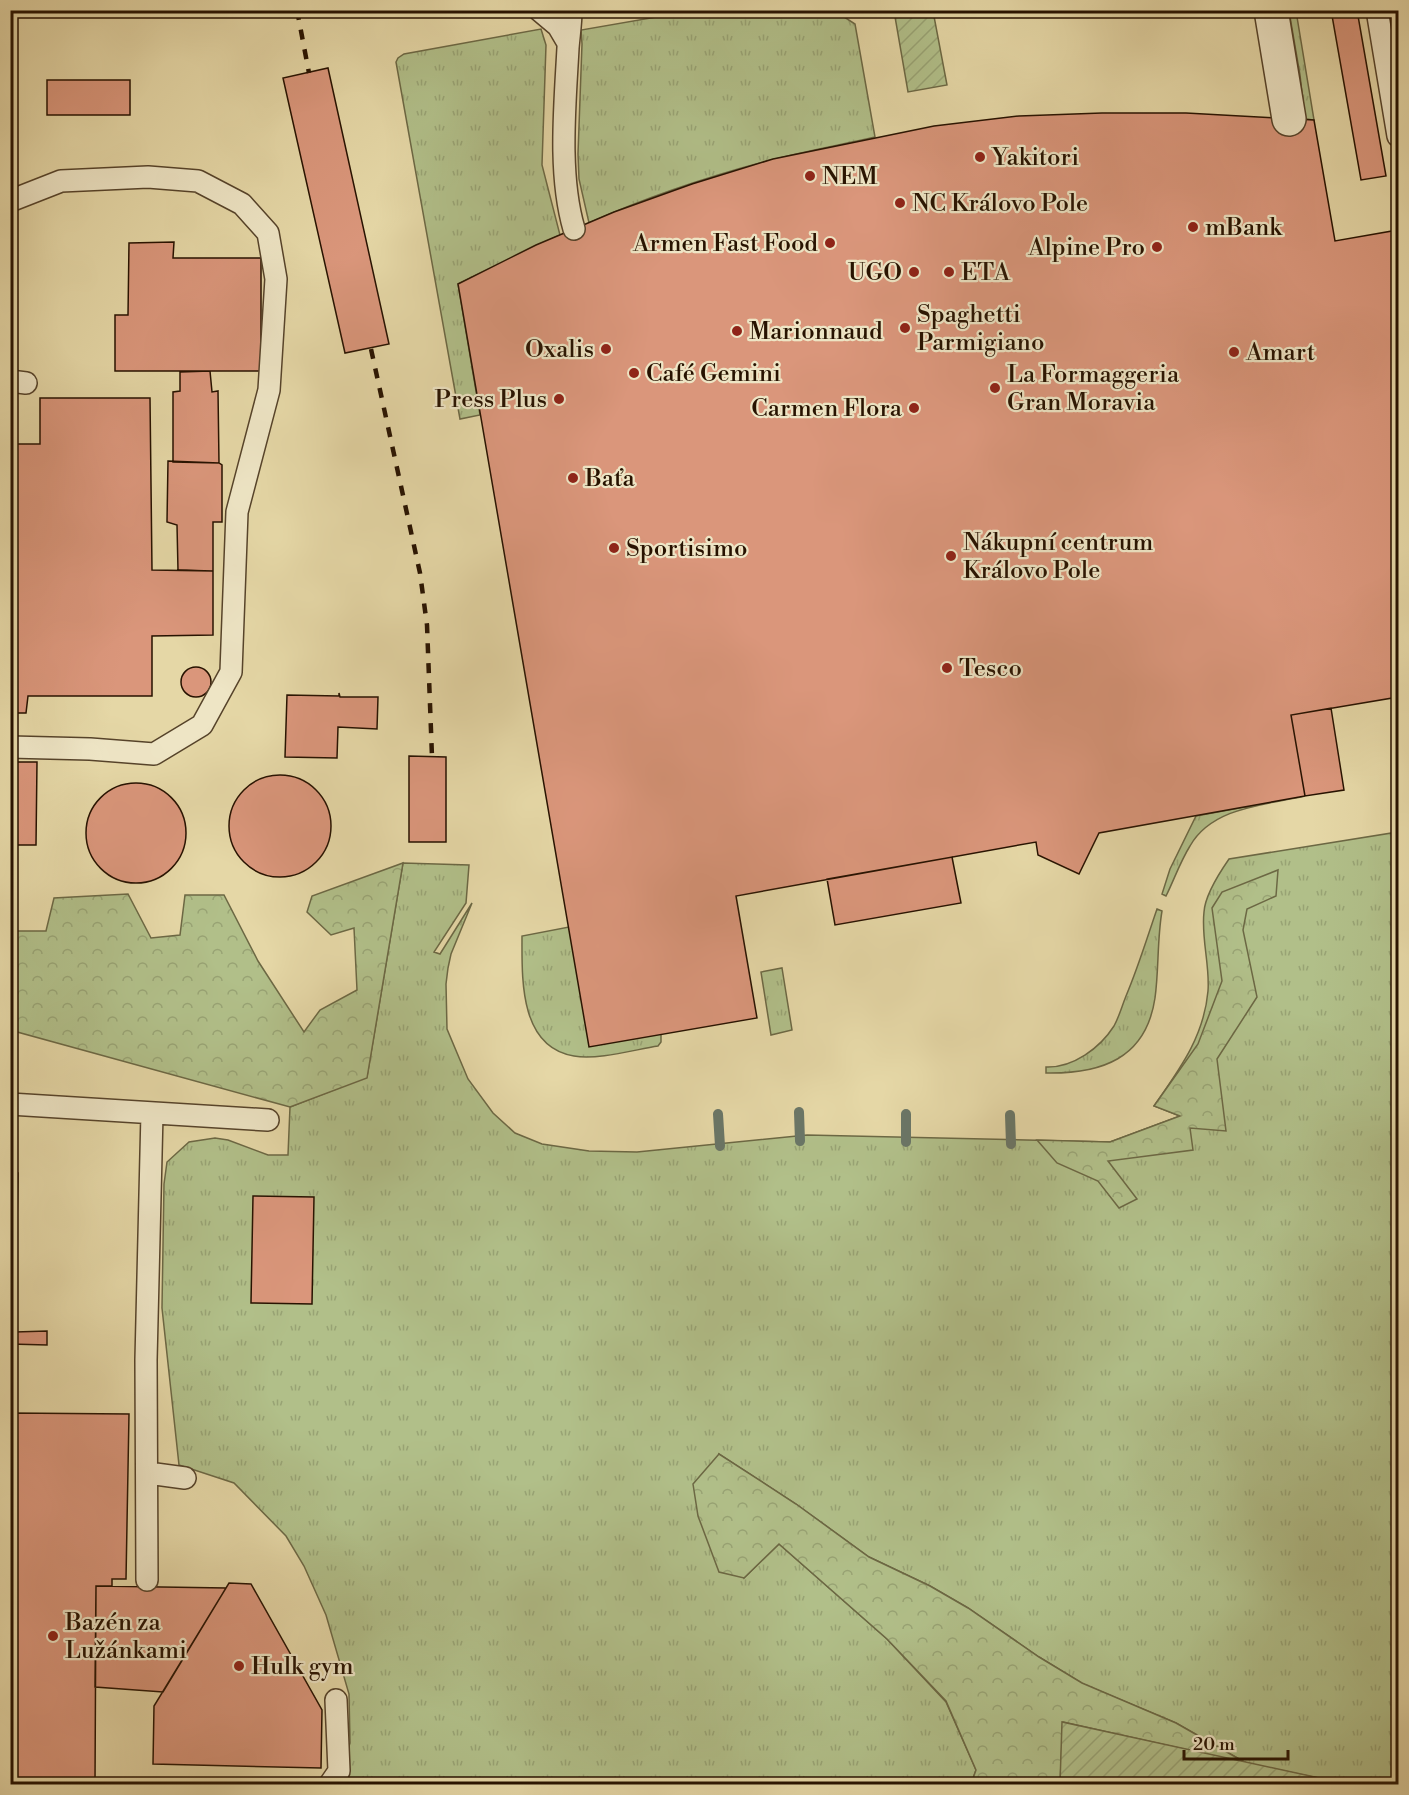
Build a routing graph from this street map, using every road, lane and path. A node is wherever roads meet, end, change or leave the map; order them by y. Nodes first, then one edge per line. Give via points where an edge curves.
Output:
1 (539, 10) edge
2 (571, 10) edge
3 (1271, 10) edge
4 (1377, 10) edge
5 (568, 44) junction
6 (1289, 118) dead end
7 (1398, 136) edge
8 (10, 201) edge
9 (574, 229) dead end
10 (10, 747) edge
11 (10, 1104) edge
12 (152, 1113) junction
13 (268, 1120) dead end
14 (148, 1473) junction
15 (185, 1478) dead end
16 (147, 1580) dead end
17 (336, 1700) dead end
18 (330, 1784) edge

1 - 5 lane via 558,26
2 - 5 lane
3 - 6 street
4 - 7 lane
5 - 9 lane via 565,157
8 - 10 lane via 61,181 148,177 198,181 242,204 268,233 276,279 269,390 237,512 231,672 202,724 154,754
11 - 12 lane
12 - 13 lane
12 - 14 lane via 146,1360
14 - 15 lane
14 - 16 lane
17 - 18 lane via 339,1771

